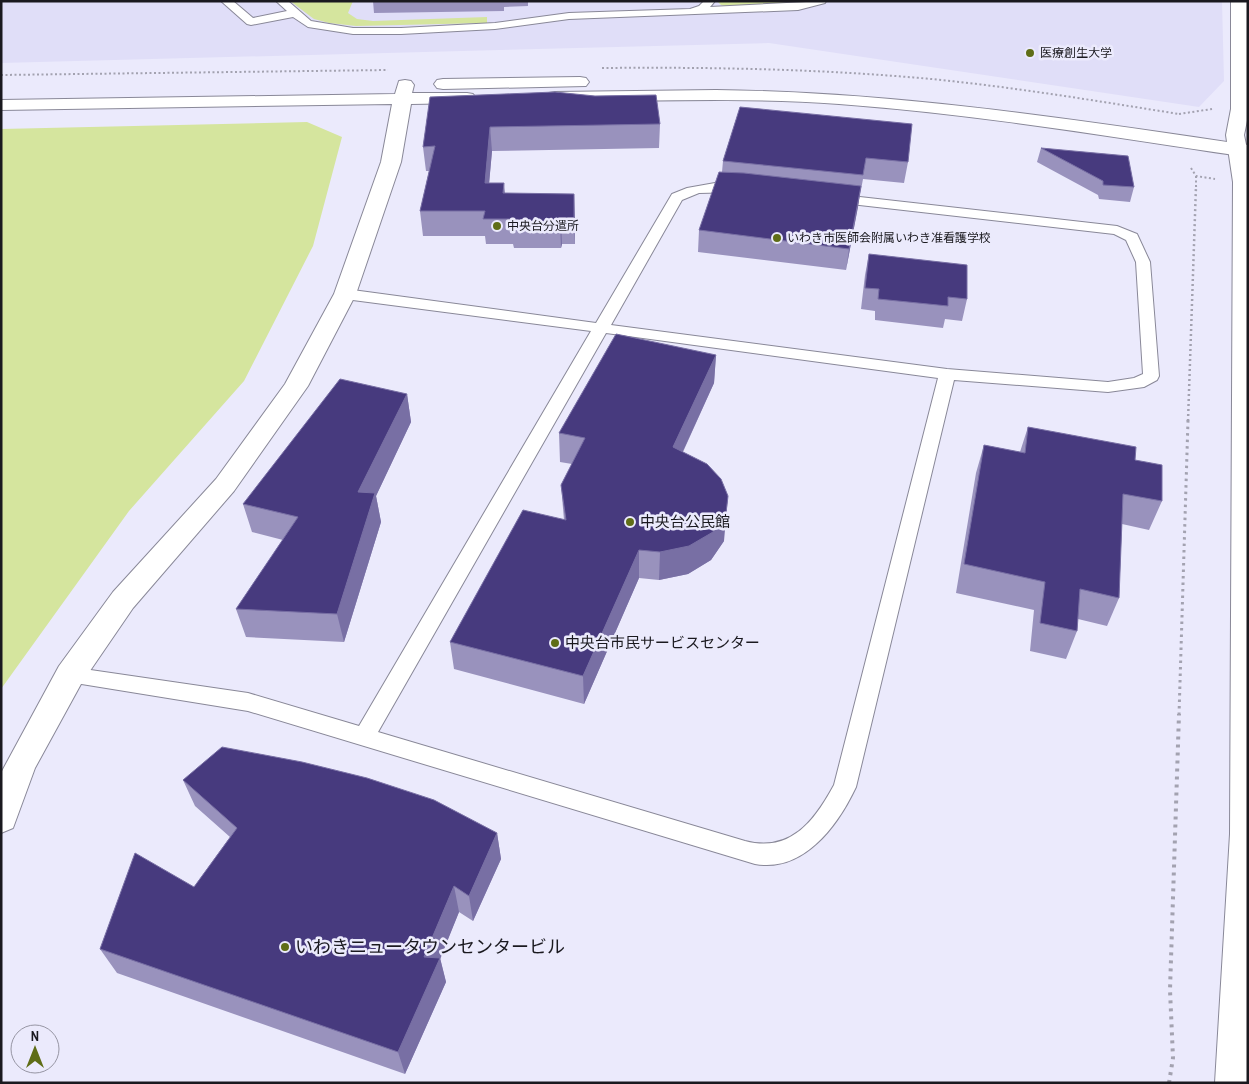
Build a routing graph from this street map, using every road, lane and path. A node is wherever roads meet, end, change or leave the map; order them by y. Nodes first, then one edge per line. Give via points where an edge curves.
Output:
1 (226, 1) edge
2 (281, 1) edge
3 (710, 1) edge
4 (821, 1) edge
5 (1239, 1) edge
6 (691, 12) junction
7 (294, 13) junction
8 (1, 89) edge
9 (403, 92) junction
10 (1, 105) edge
11 (1242, 143) edge
12 (1196, 176) dead end
13 (753, 189) edge
14 (822, 197) edge
15 (345, 294) junction
16 (601, 326) junction
17 (947, 374) junction
18 (70, 675) junction
19 (364, 737) junction
20 (1, 818) edge
21 (1169, 1083) edge
22 (1235, 1083) edge

1 - 7 lane via 251,22
2 - 7 lane
3 - 6 lane via 703,8
4 - 6 lane via 798,7
5 - 11 street
6 - 7 lane via 569,16 495,26 401,31 323,27 308,24
8 - 9 street
9 - 10 street
9 - 11 street via 813,98 975,112
9 - 15 street via 391,162
11 - 22 street via 1247,834
12 - 21 path via 1170,980 1174,1058
13 - 16 lane via 702,188 676,196
14 - 17 lane via 1116,230 1132,236 1144,262 1151,376 1138,383 1108,387
15 - 16 lane
15 - 18 street via 290,394 225,485 123,600
16 - 17 lane
16 - 19 lane
17 - 19 lane via 845,787 831,814 810,837 789,849 768,855 730,847
18 - 19 lane via 248,702
18 - 20 street via 20,766

